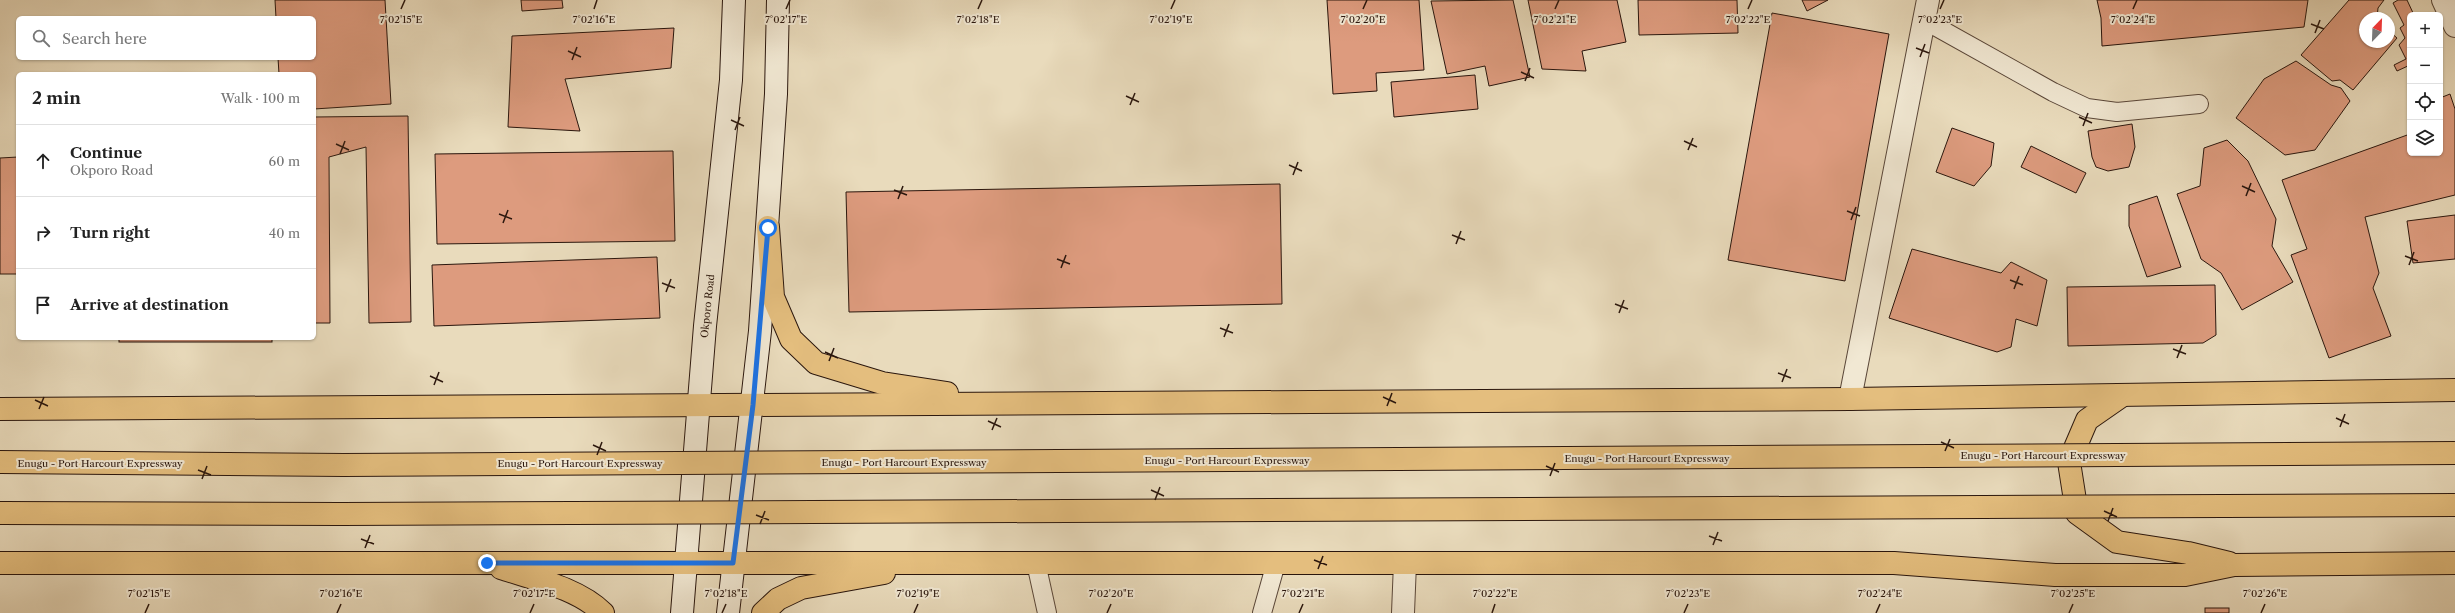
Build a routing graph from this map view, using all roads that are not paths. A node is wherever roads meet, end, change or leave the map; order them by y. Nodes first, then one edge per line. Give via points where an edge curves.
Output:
1 (734, 0) edge
2 (778, 0) edge
3 (2443, 0) edge
4 (1926, 10) edge
5 (2455, 26) edge
6 (2199, 104) dead end
7 (768, 228) junction
8 (2455, 390) edge
9 (2122, 395) junction
10 (1850, 399) junction
11 (1014, 404) junction
12 (698, 405) junction
13 (753, 405) junction
14 (0, 409) edge
15 (2455, 453) edge
16 (0, 462) edge
17 (2455, 505) edge
18 (0, 514) edge
19 (0, 563) edge
20 (487, 563) junction
21 (686, 563) junction
22 (733, 563) junction
23 (935, 563) junction
24 (1036, 563) junction
25 (1276, 563) junction
26 (1405, 563) junction
27 (2234, 565) junction
28 (2452, 565) edge
29 (603, 613) edge
30 (682, 613) edge
31 (728, 613) edge
32 (763, 613) edge
33 (1047, 613) edge
34 (1262, 613) edge
35 (1403, 613) edge

1 - 12 main road, Okporo Road via 731,80
2 - 7 main road via 776,94
3 - 5 main road
4 - 6 lane via 2053,92 2087,108 2117,112
4 - 10 main road
7 - 11 main road via 773,297 791,340 816,363 882,383
7 - 13 main road
8 - 9 main road
9 - 10 main road
9 - 27 main road via 2087,420 2069,462 2078,513 2117,542 2188,553
10 - 11 main road
11 - 13 main road
12 - 13 main road
12 - 14 main road
12 - 21 main road, Okporo Road
13 - 22 main road
15 - 16 main road, Enugu - Port Harcourt Expressway, bridge via 344,464
17 - 18 main road, bridge
19 - 20 main road
20 - 21 main road
20 - 29 main road via 569,592
21 - 22 main road
21 - 30 main road, Okporo Road
22 - 23 main road
22 - 31 main road
23 - 24 main road
23 - 32 main road via 802,588 778,599
24 - 25 main road
24 - 33 lane
25 - 26 main road
25 - 34 lane
26 - 27 main road via 1894,563 2055,575 2177,576
26 - 35 main road
27 - 28 main road

